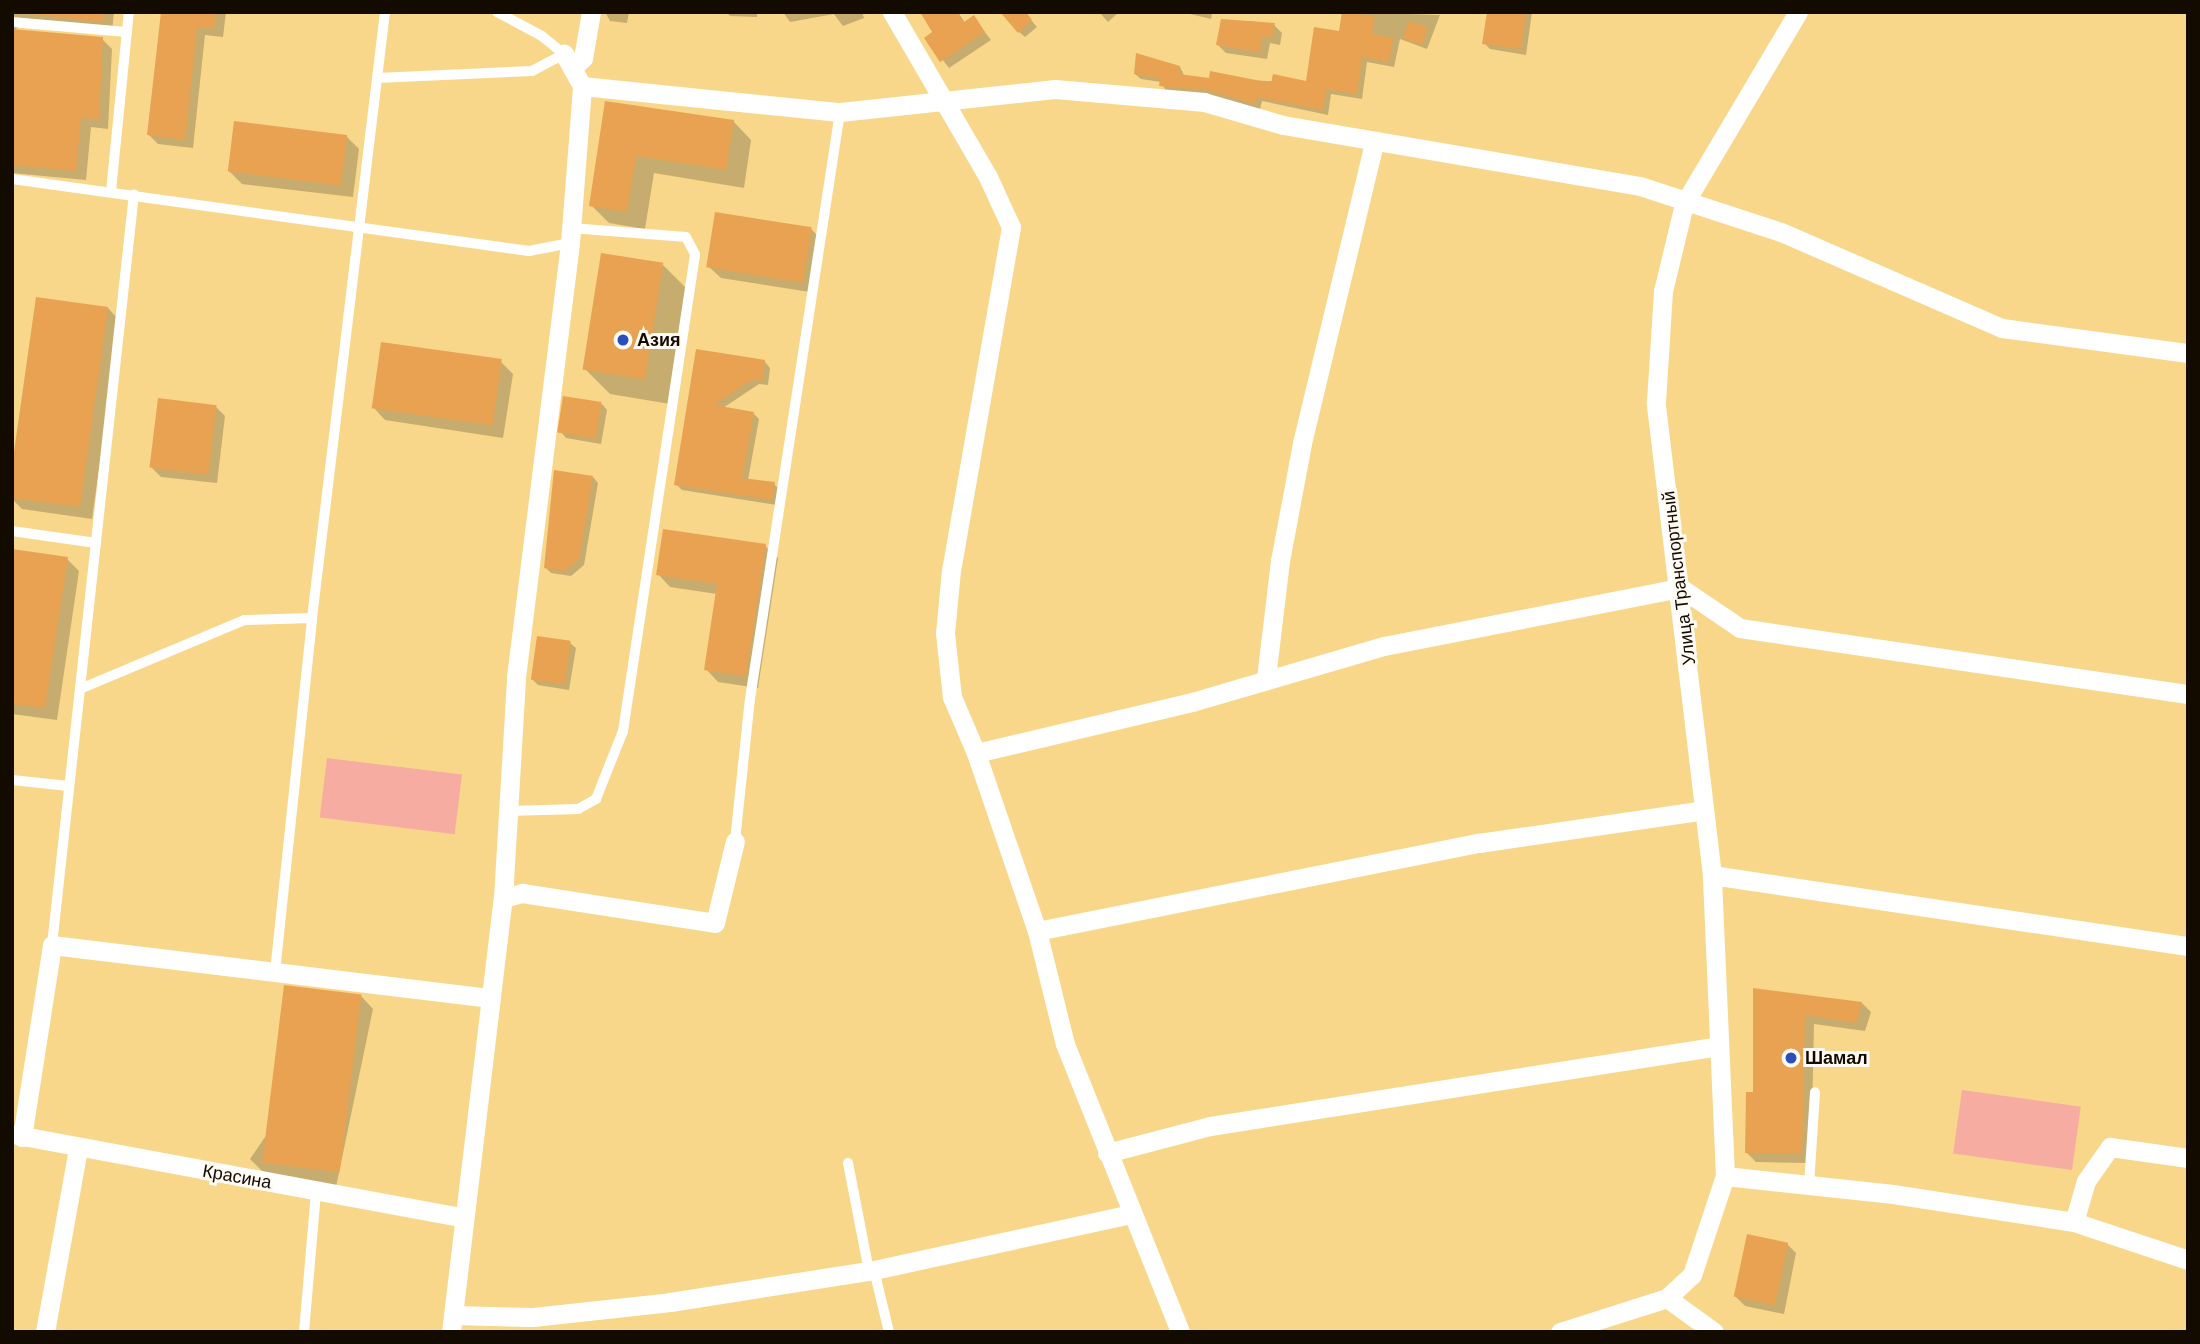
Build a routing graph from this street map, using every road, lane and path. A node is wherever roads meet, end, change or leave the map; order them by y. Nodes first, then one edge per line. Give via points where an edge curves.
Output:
1 (129, 12) edge
2 (385, 12) edge
3 (497, 12) edge
4 (591, 12) edge
5 (892, 12) edge
6 (1798, 12) edge
7 (12, 22) edge
8 (127, 32) junction
9 (568, 61) junction
10 (377, 78) junction
11 (582, 86) junction
12 (941, 103) junction
13 (839, 112) junction
14 (1374, 142) junction
15 (12, 179) edge
16 (111, 191) junction
17 (134, 194) junction
18 (1684, 204) junction
19 (357, 226) junction
20 (571, 236) junction
21 (2188, 353) edge
22 (12, 531) edge
23 (96, 543) junction
24 (1681, 588) junction
25 (312, 618) junction
26 (1266, 678) junction
27 (80, 689) junction
28 (2188, 694) edge
29 (976, 752) junction
30 (12, 780) edge
31 (69, 786) junction
32 (1704, 810) junction
33 (506, 811) junction
34 (735, 841) joint
35 (1712, 875) junction
36 (503, 898) junction
37 (1037, 931) junction
38 (52, 945) junction
39 (2188, 946) edge
40 (275, 972) junction
41 (491, 999) junction
42 (1719, 1046) junction
43 (1815, 1092) dead end
44 (17, 1135) edge
45 (78, 1148) junction
46 (1107, 1153) junction
47 (2188, 1158) edge
48 (848, 1163) dead end
49 (1725, 1177) junction
50 (1809, 1185) junction
51 (316, 1191) junction
52 (1130, 1213) junction
53 (462, 1217) junction
54 (2074, 1222) junction
55 (2188, 1259) edge
56 (871, 1271) junction
57 (1667, 1298) junction
58 (453, 1324) edge
59 (45, 1332) edge
60 (304, 1332) edge
61 (888, 1332) edge
62 (1180, 1332) edge
63 (1560, 1332) edge
64 (1714, 1332) edge

1 - 8 lane
2 - 10 lane
3 - 9 lane via 542,36
4 - 9 street via 583,58
5 - 12 street
6 - 18 street, Улица Транспортный
7 - 8 lane
8 - 16 lane
9 - 10 lane via 532,71
9 - 11 street
10 - 19 lane
11 - 13 street
11 - 20 street
12 - 13 street
12 - 14 street via 1055,89 1204,103 1283,125
12 - 29 street via 988,177 1011,227 951,570 945,633 951,697
13 - 34 lane via 750,699
14 - 18 street via 1575,172 1640,186
14 - 26 street via 1302,443 1280,561
15 - 16 lane
16 - 17 lane
17 - 19 lane
17 - 23 lane
18 - 21 street via 1781,232 2002,328
18 - 24 street, Улица Транспортный via 1663,290 1656,402
19 - 20 lane via 529,251
19 - 25 lane
20 - 33 street via 516,677
20 - 33 lane via 686,237 695,254 622,731 605,782 596,799 578,809
22 - 23 lane
23 - 27 lane
24 - 26 street via 1384,646
24 - 28 street via 1740,628
24 - 32 street, Улица Транспортный
25 - 27 lane via 244,620
25 - 40 lane
26 - 29 street via 1192,702
27 - 31 lane
29 - 37 street
30 - 31 lane
31 - 38 lane
32 - 35 street, Улица Транспортный
32 - 37 street via 1479,843
33 - 36 street
34 - 36 street via 715,923 522,893
35 - 39 street
35 - 42 street, Улица Транспортный
36 - 41 street
37 - 46 street via 1065,1044
38 - 40 street
38 - 44 street
40 - 41 street
41 - 53 street
42 - 46 street via 1210,1126
42 - 49 street, Улица Транспортный
43 - 50 lane
44 - 45 street, Красина
45 - 51 street, Красина
45 - 59 street
46 - 52 street
47 - 54 street via 2110,1147 2086,1181
48 - 56 lane
49 - 50 street
49 - 57 street via 1692,1275
50 - 54 street
51 - 53 street, Красина
51 - 60 lane
52 - 56 street
52 - 62 street
53 - 58 street
54 - 55 street
56 - 58 street
56 - 61 lane
57 - 63 street
57 - 64 street

